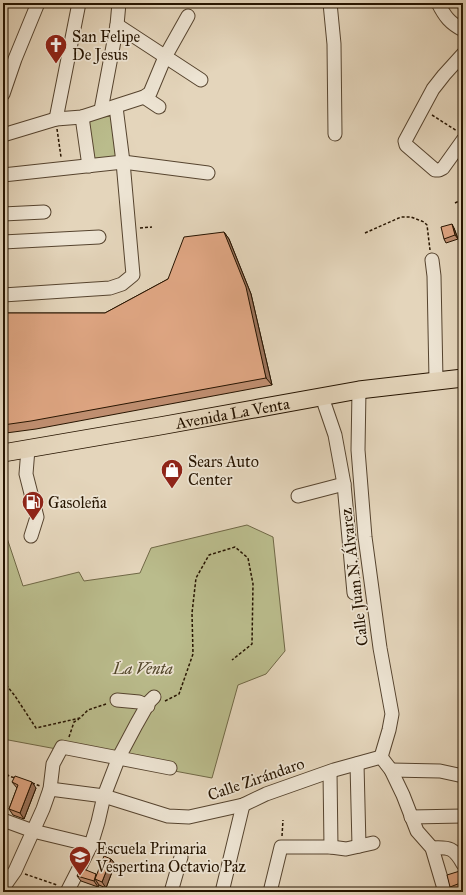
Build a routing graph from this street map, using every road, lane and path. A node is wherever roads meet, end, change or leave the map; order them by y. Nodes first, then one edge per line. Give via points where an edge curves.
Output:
1 (38, 3) edge
2 (79, 3) edge
3 (118, 3) edge
4 (330, 3) edge
5 (438, 3) edge
6 (188, 16) dead end
7 (117, 25) junction
8 (463, 30) edge
9 (463, 54) edge
10 (165, 57) junction
11 (201, 80) dead end
12 (3, 94) edge
13 (144, 98) junction
14 (116, 107) junction
15 (159, 107) dead end
16 (422, 108) junction
17 (101, 110) junction
18 (82, 117) junction
19 (56, 119) junction
20 (335, 134) dead end
21 (3, 135) edge
22 (460, 136) edge
23 (123, 162) junction
24 (89, 166) junction
25 (62, 170) junction
26 (208, 173) dead end
27 (3, 175) edge
28 (463, 199) edge
29 (455, 203) dead end
30 (44, 212) dead end
31 (3, 214) edge
32 (365, 232) dead end
33 (99, 237) dead end
34 (3, 242) edge
35 (432, 260) joint
36 (3, 295) edge
37 (463, 378) edge
38 (436, 380) junction
39 (359, 390) junction
40 (322, 397) junction
41 (28, 449) junction
42 (3, 453) edge
43 (344, 484) junction
44 (298, 496) dead end
45 (32, 536) dead end
46 (354, 594) dead end
47 (232, 660) dead end
48 (3, 682) edge
49 (117, 700) joint
50 (151, 702) junction
51 (80, 718) junction
52 (62, 747) junction
53 (119, 757) junction
54 (381, 757) junction
55 (357, 764) junction
56 (170, 768) dead end
57 (391, 770) junction
58 (3, 771) edge
59 (330, 772) junction
60 (463, 776) edge
61 (16, 778) edge
62 (30, 782) edge
63 (50, 789) junction
64 (104, 796) junction
65 (243, 805) junction
66 (463, 816) edge
67 (411, 817) junction
68 (3, 820) edge
69 (283, 820) dead end
70 (33, 831) junction
71 (373, 843) dead end
72 (91, 845) junction
73 (359, 846) junction
74 (281, 847) junction
75 (331, 847) junction
76 (432, 848) junction
77 (181, 857) dead end
78 (463, 864) edge
79 (15, 871) junction
80 (3, 888) edge
81 (68, 891) edge
82 (171, 892) edge
83 (222, 892) edge
84 (270, 892) edge
85 (445, 892) edge

1 - 12 street
2 - 19 street
3 - 7 street
4 - 20 street via 334,44
5 - 8 street via 451,23
6 - 10 street
7 - 10 street
7 - 17 street
9 - 16 street via 444,75
10 - 11 street
10 - 13 street via 150,93
13 - 14 street
13 - 15 street
14 - 17 street
14 - 23 street
16 - 22 path
16 - 22 street via 405,140 406,144 435,170 443,168
17 - 18 street
18 - 19 street
18 - 24 street
19 - 21 street
19 - 25 path
23 - 24 street
23 - 26 street
23 - 36 street via 133,275 122,284 110,288
24 - 25 street
25 - 27 street
28 - 29 path
30 - 31 street
32 - 35 path via 401,217 419,219 427,225
33 - 34 street
35 - 38 street
37 - 38 main road, Avenida La Venta
38 - 39 main road, Avenida La Venta
39 - 40 main road, Avenida La Venta
39 - 54 street, Calle Juan N. Álvarez via 358,450 365,537 392,714
40 - 41 main road, Avenida La Venta
40 - 43 street via 335,435
41 - 42 main road, Avenida La Venta
41 - 45 street via 26,474 37,517
43 - 44 street
43 - 46 street
47 - 50 path via 252,644 253,584 248,558 236,547 209,555 196,578 192,613 193,654 179,694 149,708
48 - 51 path via 36,728
49 - 50 street
49 - 51 path via 88,710
50 - 53 street
51 - 52 path via 74,722 71,734
52 - 53 street
52 - 63 street via 53,764
53 - 56 street
53 - 64 street
54 - 55 street, Calle Zirándaro
54 - 57 street
55 - 59 street, Calle Zirándaro
55 - 73 street
57 - 60 street via 440,771
57 - 67 street
58 - 61 path
59 - 65 street, Calle Zirándaro via 266,794
59 - 75 street
62 - 63 path
63 - 64 street, Calle Zirándaro
63 - 70 street
64 - 65 street, Calle Zirándaro via 168,816 189,817
64 - 72 street
65 - 83 street
66 - 67 street
67 - 76 street via 420,836
68 - 70 street
69 - 74 path
70 - 72 street
70 - 79 street
71 - 73 street
72 - 81 street
73 - 75 street via 346,849
74 - 75 street
74 - 84 street
76 - 78 street via 446,847 457,853
76 - 85 street
77 - 82 street
79 - 80 street
79 - 81 path

